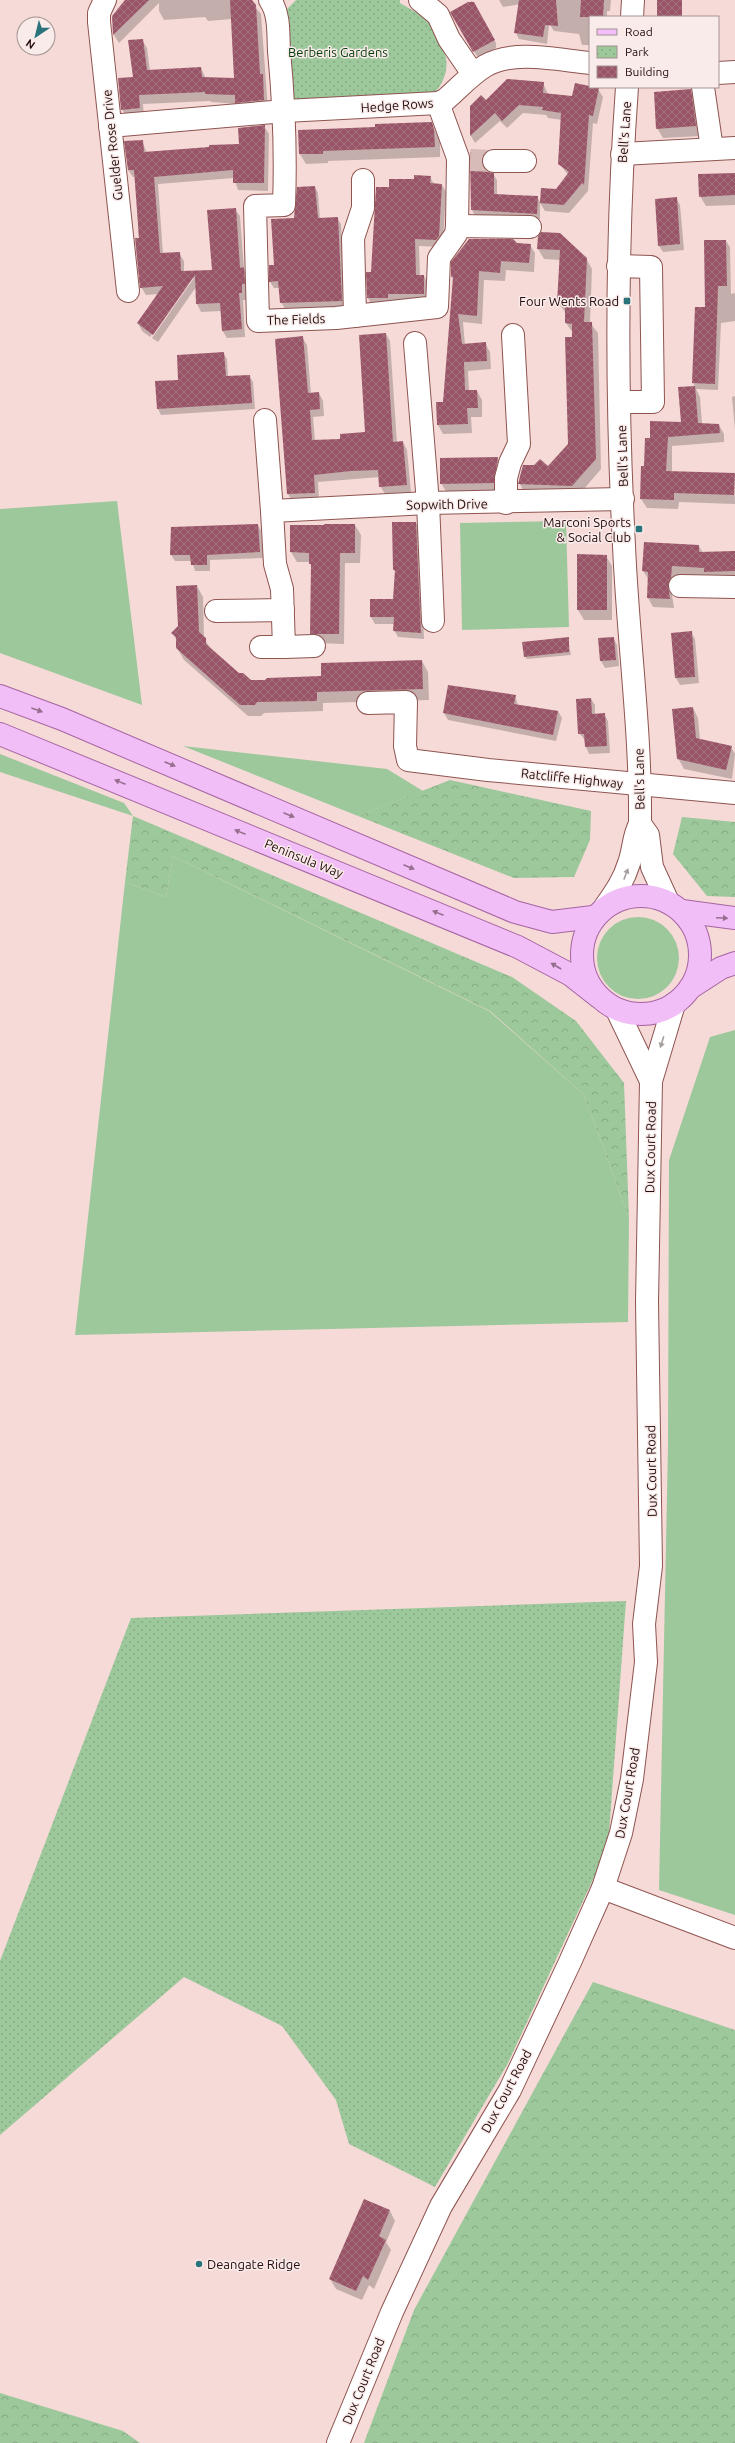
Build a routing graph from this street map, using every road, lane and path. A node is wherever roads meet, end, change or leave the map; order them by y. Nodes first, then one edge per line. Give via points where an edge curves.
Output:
1 (105, 0) edge
2 (633, 0) edge
3 (274, 1) edge
4 (430, 3) edge
5 (632, 16) edge
6 (589, 63) edge
7 (735, 72) edge
8 (719, 73) edge
9 (473, 74) junction
10 (627, 88) edge
11 (703, 88) edge
12 (438, 103) junction
13 (285, 111) junction
14 (110, 126) junction
15 (735, 148) edge
16 (712, 149) junction
17 (622, 154) junction
18 (494, 160) tunnel mouth
19 (525, 161) dead end
20 (363, 180) dead end
21 (457, 226) junction
22 (530, 227) dead end
23 (618, 266) junction
24 (128, 291) dead end
25 (355, 316) junction
26 (513, 335) dead end
27 (415, 343) dead end
28 (620, 402) junction
29 (265, 420) dead end
30 (623, 499) junction
31 (506, 503) junction
32 (428, 504) junction
33 (272, 511) junction
34 (680, 586) dead end
35 (735, 587) edge
36 (282, 610) junction
37 (216, 611) dead end
38 (434, 621) dead end
39 (314, 646) dead end
40 (261, 647) dead end
41 (284, 647) junction
42 (0, 696) edge
43 (368, 703) dead end
44 (0, 734) edge
45 (640, 786) junction
46 (735, 793) edge
47 (640, 824) junction
48 (675, 907) junction
49 (599, 912) junction
50 (735, 918) edge
51 (735, 963) edge
52 (690, 988) junction
53 (599, 997) junction
54 (674, 1004) junction
55 (617, 1010) junction
56 (651, 1081) junction
57 (603, 1888) junction
58 (735, 1938) edge
59 (338, 2443) edge

1 - 14 street, Guelder Rose Drive via 99,13 99,22
2 - 5 street
3 - 13 street
4 - 9 street via 449,39
6 - 9 street, Hedge Rows via 512,58 492,62
7 - 8 street
9 - 12 street, Hedge Rows
10 - 17 street, Bell's Lane
11 - 16 street
12 - 13 street, Hedge Rows
12 - 21 street, The Fields via 464,160
13 - 14 street
13 - 25 street, The Fields via 284,205 254,206 258,321
14 - 24 street, Guelder Rose Drive
15 - 16 street
16 - 17 street
17 - 23 street, Bell's Lane
18 - 19 street
20 - 25 street via 363,208 353,238
21 - 22 street
21 - 25 street, The Fields via 456,234 439,258 437,307
23 - 28 street, Bell's Lane
23 - 28 street via 651,267 652,275 653,402
26 - 31 street via 519,444 506,478
27 - 32 street
28 - 30 street, Bell's Lane
29 - 33 street
30 - 31 street, Sopwith Drive
30 - 45 street, Bell's Lane
31 - 32 street, Sopwith Drive
32 - 33 street, Sopwith Drive
32 - 38 street
33 - 36 street via 275,564 282,589
34 - 35 street
36 - 37 street
36 - 41 street
39 - 41 street
40 - 41 street
42 -> 49 main road via 62,719 515,912 552,922
43 - 45 street, Ratcliffe Highway via 406,702 405,746 408,760
53 -> 44 main road, Peninsula Way via 571,975 518,947
45 - 46 street, Ratcliffe Highway
45 - 47 street, Bell's Lane
47 - 48 street, Bell's Lane via 648,835 652,867
49 -> 47 street, Bell's Lane via 624,878
48 - 49 main road via 653,897 640,896 622,899
48 -> 50 main road
48 - 52 main road via 697,938 700,957
49 - 53 main road via 584,936 581,953 583,971
51 - 52 main road
52 - 54 main road
53 - 55 main road
54 - 55 main road via 652,1014 634,1014
54 -> 56 street, Dux Court Road
55 - 56 street, Dux Court Road
56 - 57 street, Dux Court Road via 647,1302 651,1447 650,1588 644,1624 646,1662 632,1779 621,1833
57 - 58 street
57 - 59 street, Dux Court Road via 510,2090 441,2206 392,2312

